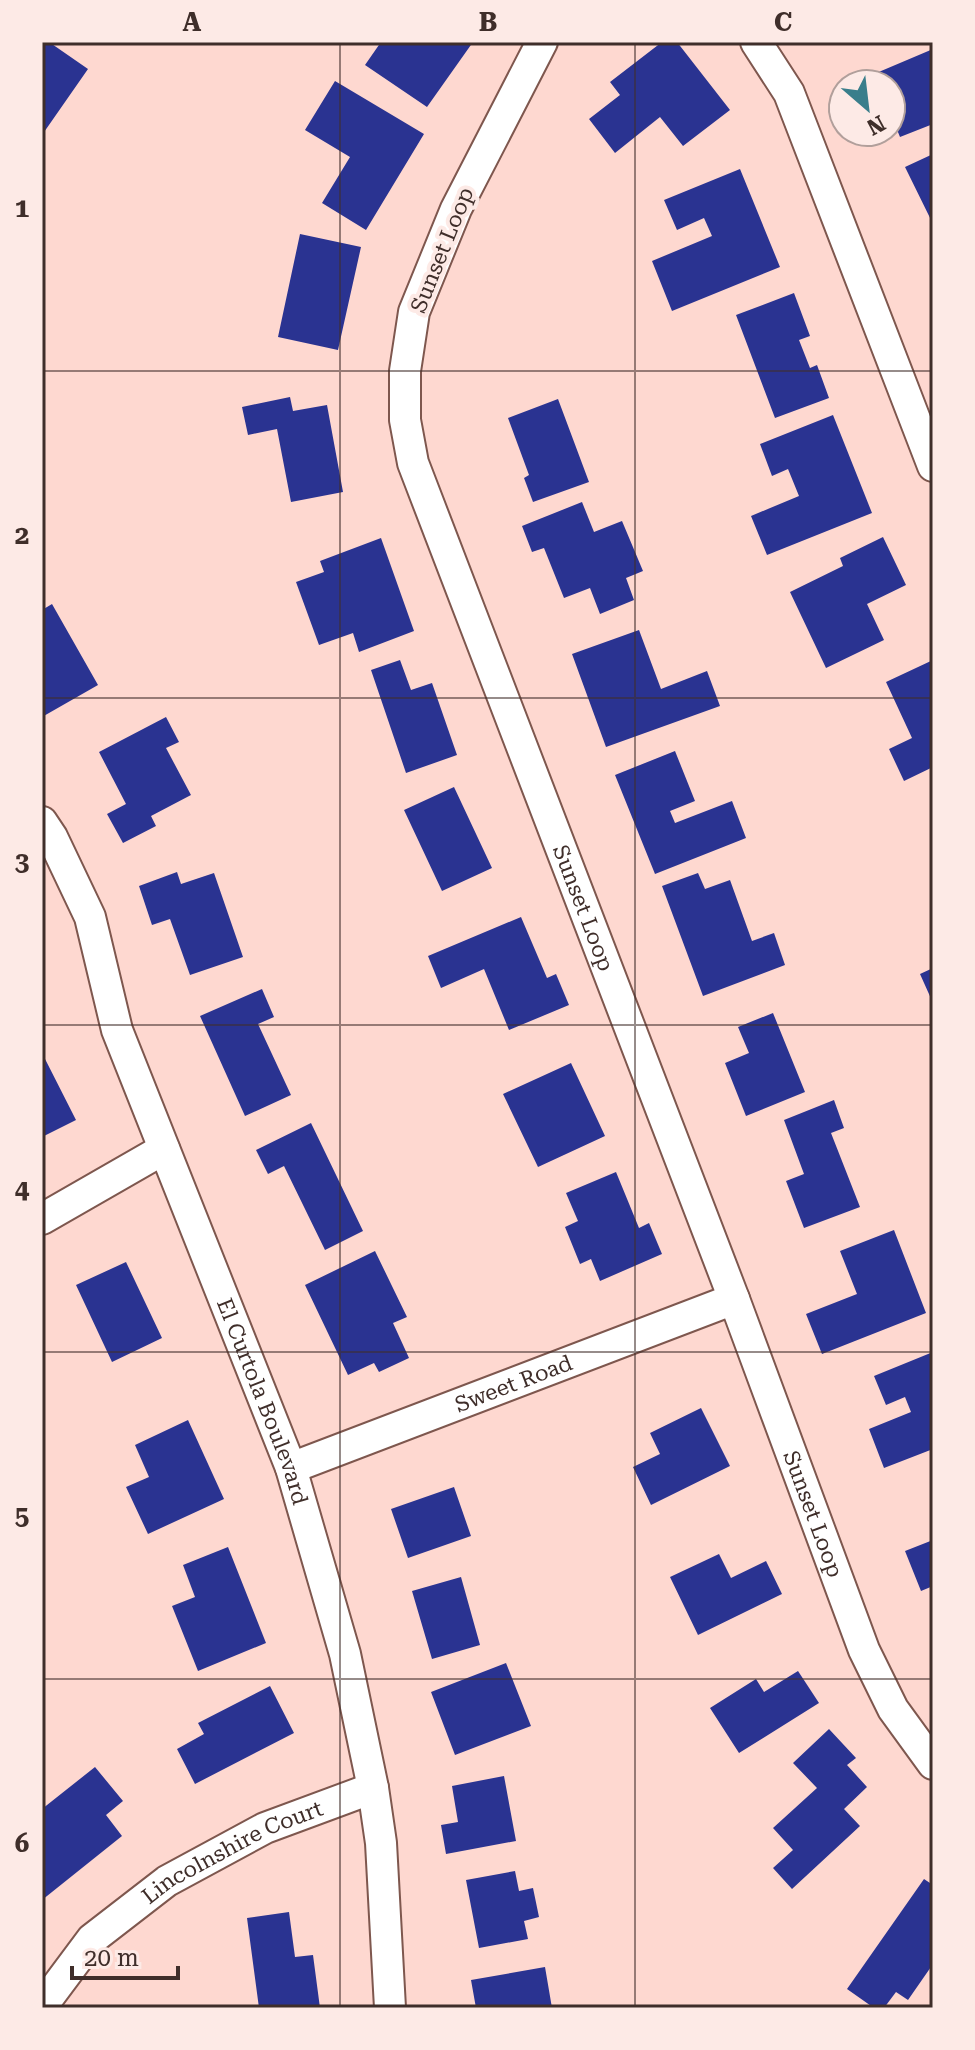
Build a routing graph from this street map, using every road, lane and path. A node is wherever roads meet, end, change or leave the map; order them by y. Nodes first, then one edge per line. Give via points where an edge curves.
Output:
1 (542, 42) edge
2 (756, 42) edge
3 (933, 466) edge
4 (42, 822) edge
5 (164, 1149) junction
6 (42, 1219) edge
7 (734, 1299) junction
8 (291, 1468) junction
9 (933, 1764) edge
10 (373, 1788) junction
11 (42, 2006) edge
12 (390, 2008) edge

1 - 7 street, Sunset Loop via 456,209 414,312 405,371 405,420 413,463
2 - 3 street via 789,93
4 - 5 street, El Curtola Boulevard via 90,917 117,1030
5 - 6 street
5 - 8 street, El Curtola Boulevard
7 - 8 street, Sweet Road
7 - 9 street, Sunset Loop via 864,1650 893,1709
8 - 10 street, El Curtola Boulevard via 345,1654
10 - 11 street, Lincolnshire Court via 265,1828 167,1881 92,1939
10 - 12 street, El Curtola Boulevard

